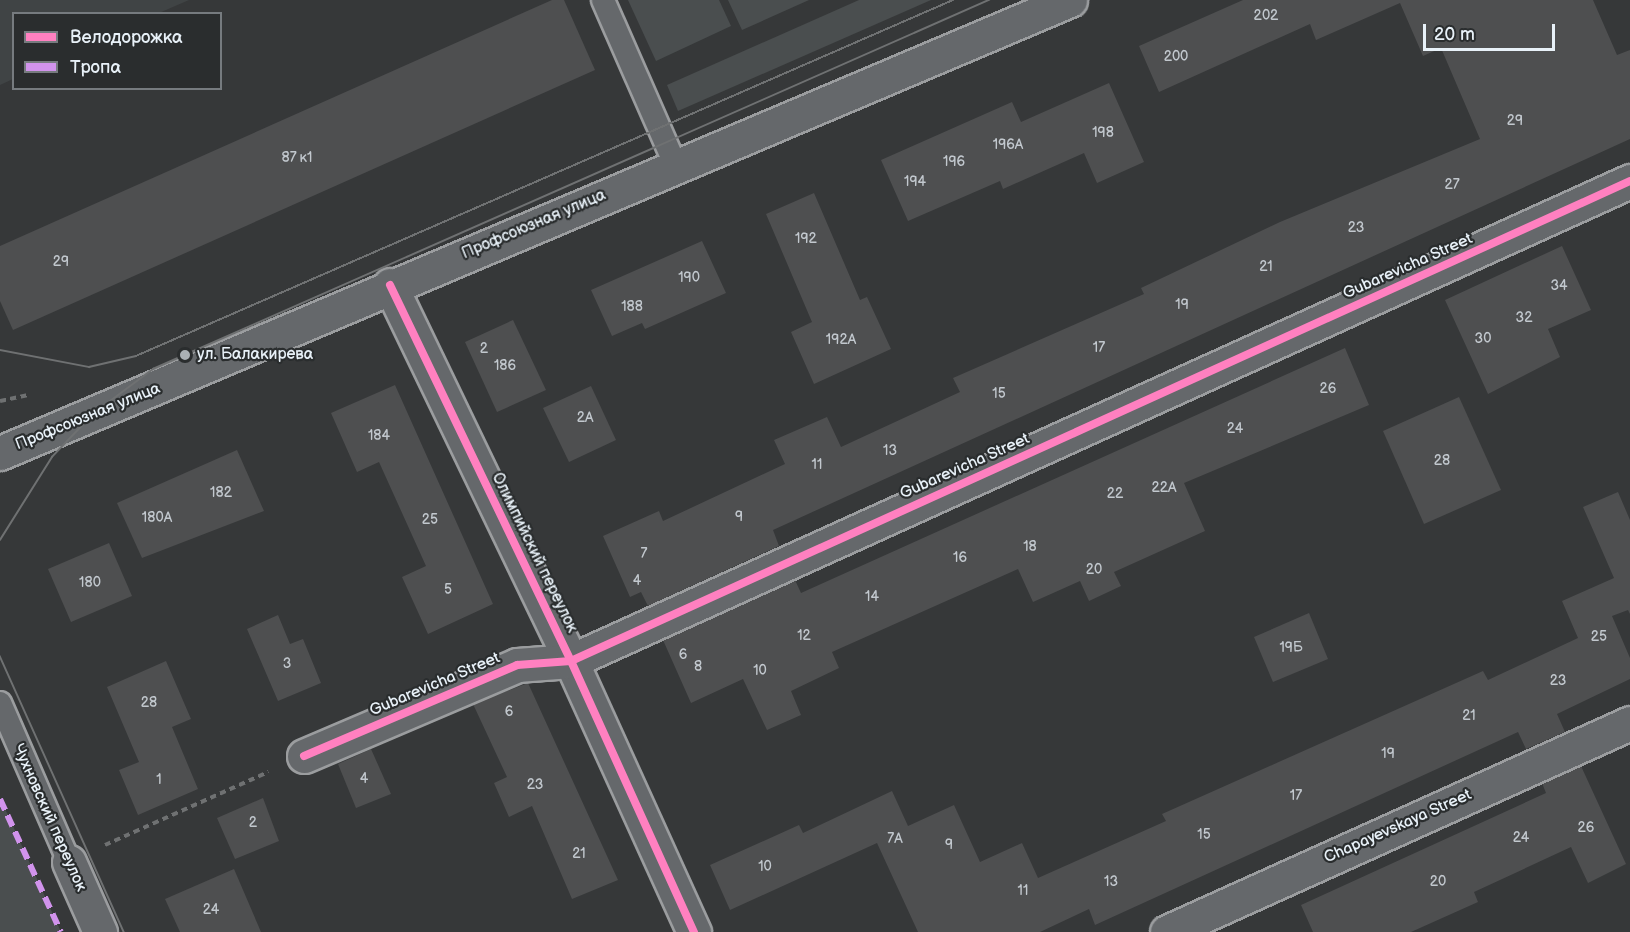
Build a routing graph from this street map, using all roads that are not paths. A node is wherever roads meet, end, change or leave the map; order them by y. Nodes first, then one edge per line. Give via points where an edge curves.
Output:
1 (603, 0) edge
2 (1070, 0) edge
3 (676, 166) junction
4 (1630, 181) edge
5 (390, 285) junction
6 (0, 453) edge
7 (571, 661) junction
8 (0, 703) edge
9 (1630, 723) edge
10 (304, 756) road end
11 (69, 862) joint
12 (100, 932) edge
13 (693, 932) edge
14 (1167, 932) edge

1 - 3 lane
2 - 3 street, Профсоюзная улица
3 - 5 street, Профсоюзная улица
4 - 7 street, Gubarevicha Street
5 - 6 street, Профсоюзная улица
5 - 7 street, Олимпийский переулок
7 - 10 street, Gubarevicha Street via 517,665
7 - 13 street, Олимпийский переулок
8 - 11 lane, Чухновский переулок
9 - 14 street, Chapayevskaya Street
11 - 12 street, Чухновский переулок

